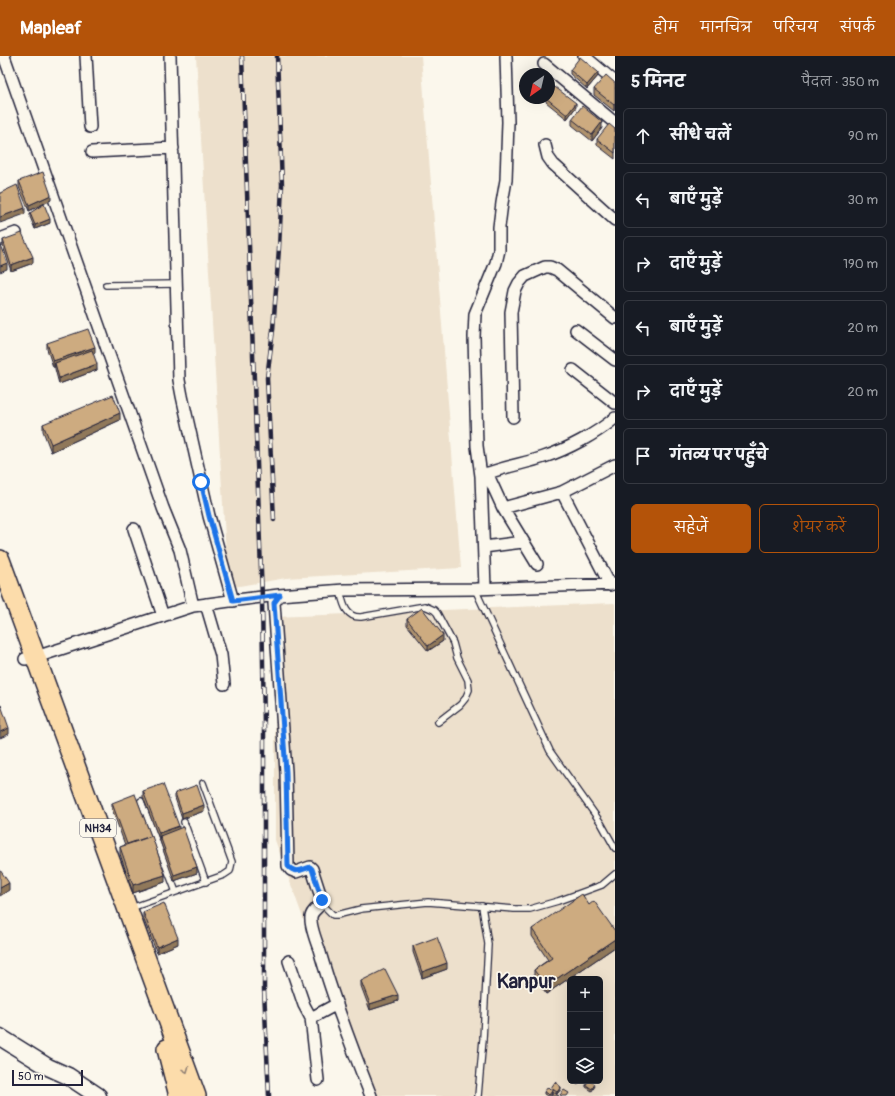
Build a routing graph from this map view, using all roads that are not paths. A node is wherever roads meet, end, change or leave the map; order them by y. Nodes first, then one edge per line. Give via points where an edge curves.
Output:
1 (4, 56) edge
2 (86, 56) edge
3 (170, 56) edge
4 (506, 56) edge
5 (584, 56) edge
6 (544, 64) dead end
7 (615, 81) edge
8 (615, 123) edge
9 (90, 127) dead end
10 (545, 145) dead end
11 (173, 148) junction
12 (92, 152) dead end
13 (615, 220) edge
14 (16, 233) dead end
15 (0, 239) edge
16 (177, 284) junction
17 (106, 285) dead end
18 (615, 318) edge
19 (576, 330) dead end
20 (615, 360) edge
21 (573, 370) dead end
22 (615, 403) edge
23 (514, 417) dead end
24 (615, 418) edge
25 (615, 465) edge
26 (484, 474) junction
27 (562, 492) junction
28 (502, 508) junction
29 (134, 529) dead end
30 (523, 542) junction
31 (484, 547) junction
32 (0, 560) edge
33 (537, 564) dead end
34 (613, 584) edge
35 (480, 588) junction
36 (0, 589) edge
37 (340, 590) junction
38 (280, 595) junction
39 (233, 601) junction
40 (206, 604) junction
41 (193, 606) junction
42 (163, 616) junction
43 (30, 658) junction
44 (224, 684) dead end
45 (438, 722) dead end
46 (203, 783) dead end
47 (141, 801) dead end
48 (184, 822) dead end
49 (615, 848) edge
50 (615, 874) edge
51 (206, 882) junction
52 (176, 892) junction
53 (322, 904) junction
54 (482, 906) junction
55 (127, 909) junction
56 (289, 961) dead end
57 (337, 1004) junction
58 (311, 1018) junction
59 (0, 1037) edge
60 (48, 1067) junction
61 (318, 1080) dead end
62 (79, 1096) edge
63 (98, 1096) edge
64 (179, 1096) edge
65 (196, 1096) edge
66 (371, 1096) edge
67 (478, 1096) edge

1 - 41 street via 163,508 178,544
2 - 9 street
3 - 11 street
4 - 26 street via 506,180 499,250 496,264 475,314 474,330 476,435
5 - 7 street
6 - 8 street
10 - 13 street via 553,164
11 - 12 street
11 - 16 street
14 - 15 street
16 - 17 lane
16 - 39 street via 179,380 209,516
18 - 23 street via 557,270 545,267 525,276 515,291 511,312
19 - 20 street
21 - 22 street
24 - 26 street via 594,434 550,454
25 - 27 street
26 - 28 street
26 - 31 street
27 - 28 street
27 - 34 street
28 - 30 street
29 - 42 street
30 - 31 street
30 - 33 street
31 - 35 street
32 - 43 highway, NH34
34 - 35 street
35 - 37 street
35 - 49 lane via 509,664 550,751 601,823
36 - 43 highway, NH34
37 - 38 street
37 - 45 lane via 348,612 353,616 361,617 425,606 437,613 453,643 468,680 469,690 460,705
38 - 39 street
38 - 53 street via 274,603 286,772 288,866 296,872 310,867 312,869
39 - 40 street
40 - 41 street
40 - 44 street via 219,648
41 - 42 street
42 - 43 street
43 - 55 highway, NH34
43 - 64 highway, NH34 via 168,1052
46 - 51 lane via 232,862 228,874
47 - 52 lane
48 - 51 lane
50 - 54 lane via 602,885 530,909
51 - 52 lane
52 - 55 lane
53 - 54 lane via 333,915 361,909 428,902
53 - 57 street via 311,918 322,962
54 - 67 lane via 488,944
55 -> 65 highway, NH34
56 - 58 street
57 - 58 street
57 - 66 street
58 - 61 street
59 - 60 main road
60 - 62 main road via 62,1084
60 - 63 main road via 68,1076

